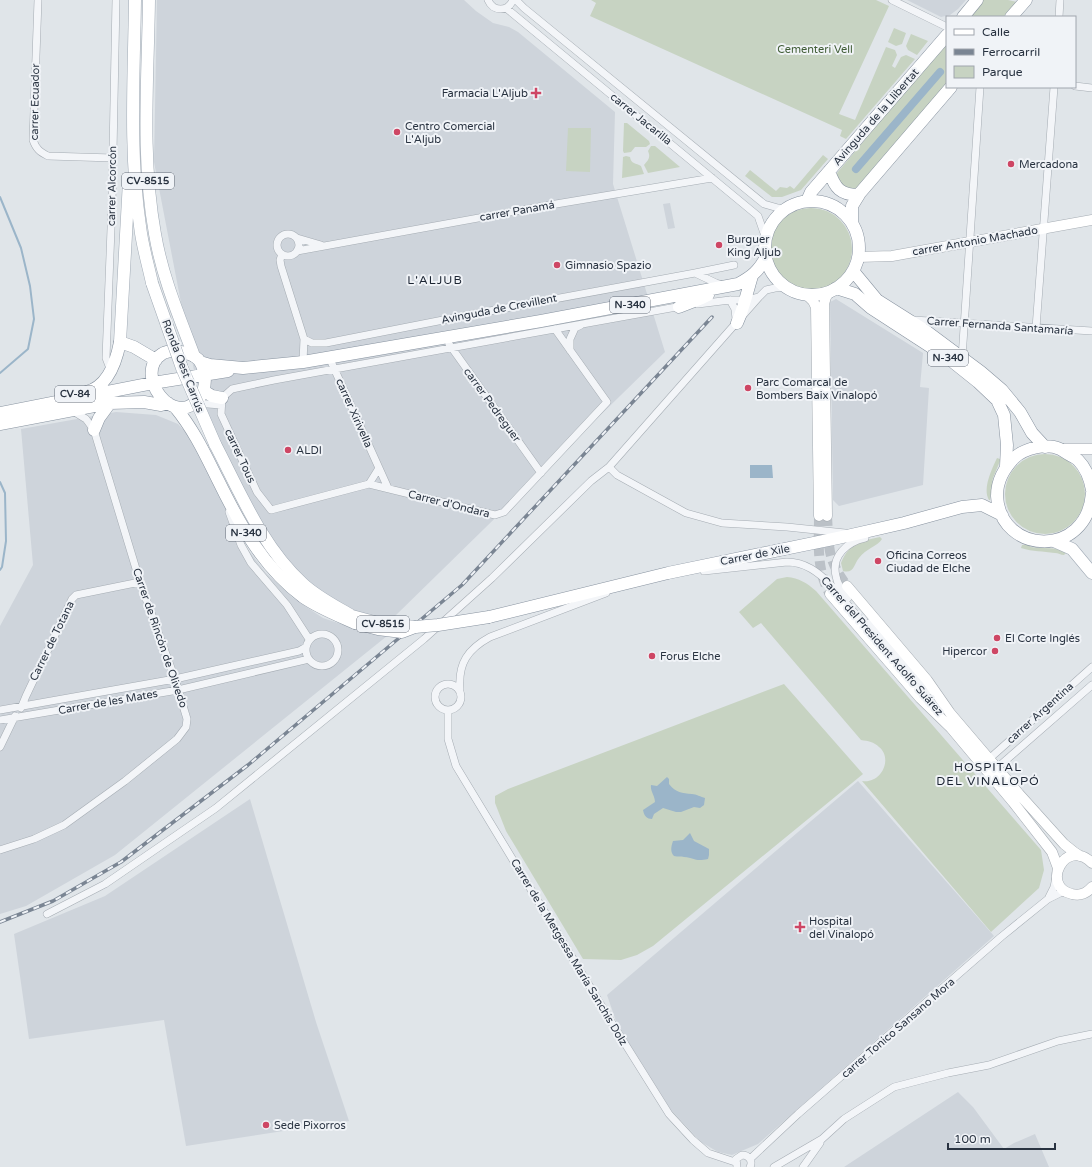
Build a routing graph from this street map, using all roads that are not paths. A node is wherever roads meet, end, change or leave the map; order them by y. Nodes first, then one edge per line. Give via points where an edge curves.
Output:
1 (38, 0) edge
2 (116, 0) edge
3 (135, 0) edge
4 (149, 0) edge
5 (488, 0) edge
6 (514, 0) edge
7 (892, 0) edge
8 (978, 0) edge
9 (1026, 0) edge
10 (1060, 0) edge
11 (506, 8) junction
12 (964, 16) edge
13 (1012, 16) edge
14 (1059, 16) edge
15 (946, 27) edge
16 (946, 36) edge
17 (1076, 86) edge
18 (950, 88) edge
19 (980, 88) edge
20 (1054, 88) edge
21 (1092, 88) edge
22 (132, 122) junction
23 (113, 158) junction
24 (720, 168) junction
25 (829, 171) junction
26 (712, 178) junction
27 (859, 194) junction
28 (807, 201) junction
29 (786, 209) junction
30 (1092, 220) edge
31 (852, 223) junction
32 (1043, 229) junction
33 (297, 238) junction
34 (766, 239) junction
35 (970, 242) junction
36 (321, 246) junction
37 (297, 251) junction
38 (282, 254) junction
39 (290, 256) junction
40 (766, 257) junction
41 (858, 257) junction
42 (734, 265) dead end
43 (283, 269) junction
44 (853, 270) junction
45 (695, 273) junction
46 (752, 276) junction
47 (723, 287) junction
48 (785, 287) junction
49 (833, 290) junction
50 (807, 295) junction
51 (759, 297) junction
52 (730, 300) junction
53 (744, 300) junction
54 (678, 307) junction
55 (903, 316) junction
56 (541, 321) junction
57 (737, 323) junction
58 (583, 324) junction
59 (965, 324) junction
60 (1036, 328) junction
61 (554, 329) junction
62 (1092, 332) edge
63 (106, 336) junction
64 (304, 338) junction
65 (120, 342) junction
66 (448, 342) junction
67 (570, 351) junction
68 (329, 358) junction
69 (962, 358) junction
70 (197, 359) junction
71 (156, 360) junction
72 (303, 362) junction
73 (243, 368) junction
74 (335, 370) junction
75 (111, 371) junction
76 (204, 375) junction
77 (153, 383) junction
78 (204, 391) junction
79 (222, 402) junction
80 (110, 403) junction
81 (194, 403) junction
82 (46, 404) junction
83 (172, 405) junction
84 (73, 411) junction
85 (0, 413) edge
86 (19, 415) junction
87 (0, 424) edge
88 (94, 430) junction
89 (1045, 447) junction
90 (1060, 449) junction
91 (1092, 449) edge
92 (1006, 466) junction
93 (609, 467) junction
94 (379, 468) junction
95 (541, 472) junction
96 (1091, 475) edge
97 (219, 482) junction
98 (369, 484) junction
99 (388, 488) junction
100 (1092, 498) edge
101 (271, 510) joint
102 (944, 512) junction
103 (1002, 515) junction
104 (855, 534) junction
105 (1054, 541) junction
106 (668, 573) junction
107 (1092, 573) edge
108 (140, 582) junction
109 (620, 584) junction
110 (847, 586) tunnel mouth
111 (830, 594) tunnel mouth
112 (507, 613) joint
113 (353, 619) junction
114 (309, 639) junction
115 (306, 647) junction
116 (309, 659) junction
117 (1092, 667) edge
118 (175, 679) junction
119 (1092, 685) edge
120 (460, 689) junction
121 (178, 690) junction
122 (23, 706) junction
123 (0, 710) edge
124 (448, 710) junction
125 (950, 714) junction
126 (13, 718) junction
127 (0, 720) edge
128 (951, 728) junction
129 (0, 747) edge
130 (989, 759) junction
131 (997, 768) junction
132 (0, 850) edge
133 (1087, 858) edge
134 (1058, 871) junction
135 (1092, 887) edge
136 (1066, 892) junction
137 (1088, 894) edge
138 (1048, 899) junction
139 (48, 914) dead end
140 (1092, 1034) edge
141 (822, 1139) junction
142 (750, 1159) junction
143 (736, 1164) edge
144 (750, 1167) edge
145 (774, 1167) edge
146 (803, 1167) edge

1 - 23 street, carrer Ecuador via 35,147 48,156
2 - 23 street, carrer Alcorcón
3 - 22 main road, Ronda Oest Carrús / CV-8515
4 - 70 main road, Ronda Oest Carrús / CV-8515 via 146,143 150,206 161,263
5 - 11 street, carrer Jacarilla via 495,8
6 - 11 street
6 - 24 street, carrer Jacarilla
7 - 15 street
8 - 12 main road
9 - 13 main road
10 - 14 street
11 - 26 street, carrer Jacarilla
16 - 25 main road, Avinguda de la Llibertat
17 - 21 street
18 - 27 main road, N-340
19 - 35 street
20 - 32 street
22 - 65 main road
22 - 113 main road, Ronda Oest Carrús / CV-8515, bridge via 140,227 152,283 182,368 215,444 263,535 282,562 303,584
23 - 63 street, carrer Alcorcón
24 - 26 street
24 - 29 street, carrer Jacarilla via 764,204
25 - 27 main road via 837,188 842,192
25 - 28 main road, Avinguda de la Llibertat via 811,192
26 - 34 street, carrer Jacarilla via 758,216
26 - 36 street, carrer Panamá
27 - 31 main road, N-340 via 852,206
28 - 29 main road, N-340
28 - 31 main road, N-340 via 826,203 837,208
29 - 34 main road, N-340 via 771,225
30 - 32 main road, carrer Antonio Machado
31 - 41 main road, N-340 via 859,245
32 - 35 main road, carrer Antonio Machado
32 - 60 street
33 - 36 street, carrer Panamá
33 - 37 street
33 - 38 street via 288,234 281,236 277,246
34 - 40 main road, N-340
35 - 41 main road, carrer Antonio Machado via 892,256
35 - 59 street
36 - 37 street, carrer Panamá
37 - 39 street
38 - 39 street
38 - 43 street via 280,260
39 - 43 street via 285,261
40 - 46 main road, Avinguda de Crevillent / N-340 via 759,270
40 - 48 main road, N-340 via 768,266
41 - 44 main road, N-340
42 - 45 street, Avinguda de Crevillent
43 - 64 street
44 - 49 main road, N-340 via 847,280
44 - 55 main road, N-340 via 876,300
45 - 47 street
45 - 64 street, Avinguda de Crevillent via 326,343 312,343
46 - 47 main road, Avinguda de Crevillent / N-340 via 738,284
46 - 53 main road
47 - 54 main road
47 - 56 main road, Avinguda de Crevillent / N-340
48 - 50 main road, N-340
48 - 51 street, Avinguda de Crevillent via 766,290
49 - 50 main road, N-340
49 - 50 main road via 826,297 824,304 823,516 816,307
49 - 92 main road, N-340 via 855,294 871,308 929,345 978,382 997,400 1004,414
51 - 53 street, Avinguda de Crevillent
51 - 57 street
52 - 53 street, Avinguda de Crevillent
52 - 54 street, Avinguda de Crevillent
52 - 57 street via 736,309
53 - 57 main road
54 - 58 street, Avinguda de Crevillent
55 - 59 street, Carrer Fernanda Santamaría
55 - 69 main road, N-340
56 - 61 street, Avinguda de Crevillent
56 - 66 main road, Avinguda de Crevillent / N-340
57 - 93 street
58 - 61 street, Avinguda de Crevillent
58 - 67 street via 575,328 570,339
59 - 60 street, Carrer Fernanda Santamaría
59 - 69 street
60 - 62 street, Carrer Fernanda Santamaría
61 - 66 street, Avinguda de Crevillent
61 - 67 street
63 - 65 street
63 - 75 street, carrer Alcorcón via 106,358
64 - 72 street
65 - 71 main road
65 - 75 main road
66 - 68 main road, Avinguda de Crevillent / N-340
66 - 74 street, Avinguda de Crevillent
66 - 95 street, carrer Pedreguer
67 - 95 street, Carrer d'Ondara via 607,402
68 - 72 main road, Avinguda de Crevillent / N-340
68 - 74 street, carrer Xirivella
69 - 89 main road, N-340 via 1002,390
70 - 71 main road, Avinguda de Crevillent via 181,351 170,351
70 - 73 main road, Avinguda de Crevillent / N-340 via 210,365
70 - 76 main road, Ronda Oest Carrús
71 - 77 main road via 151,375
72 - 73 main road, Avinguda de Crevillent / N-340
73 - 76 main road, N-340
74 - 79 street, Avinguda de Crevillent via 232,389
74 - 94 street, carrer Xirivella
75 - 82 main road, CV-84 via 94,390
76 - 77 main road, N-340
76 - 78 main road, Ronda Oest Carrús
77 - 82 main road, N-340
77 - 83 main road, Ronda Oest Carrús via 157,391
78 - 79 main road
78 - 81 main road
79 - 81 street
79 - 101 street, carrer Tous via 221,414 257,492
80 - 83 main road, N-340 via 144,402
80 - 84 main road, N-340
80 - 88 main road
81 - 83 main road via 187,407
82 - 86 main road, N-340
83 - 97 main road, Ronda Oest Carrús / N-340 via 196,435
84 - 86 main road, N-340
84 - 88 street, Carrer de Rincón de Olivedo via 86,419
85 - 86 main road, N-340
86 - 87 main road, N-340
88 - 108 street, Carrer de Rincón de Olivedo
89 - 90 main road, N-340
89 - 92 main road, N-340 via 1030,449
90 - 91 main road
90 - 96 main road, N-340 via 1078,460
92 - 103 main road, N-340 via 997,490
93 - 104 street via 617,475 686,513 722,523
93 - 139 street via 591,481 492,578 424,639 216,808 105,884
94 - 98 street
94 - 99 street, carrer Xirivella
95 - 99 street, Carrer d'Ondara via 504,512 495,515
96 - 100 main road, N-340
97 - 113 main road, Ronda Oest Carrús / N-340 via 261,556 277,574 304,597 330,612
97 - 114 street via 241,545 251,563 287,605
98 - 99 street, Carrer d'Ondara
98 - 101 street, Carrer d'Ondara
100 - 105 main road, N-340 via 1085,520 1074,532
102 - 103 main road, Carrer de Xile / N-340 via 982,505
102 - 104 main road, Carrer de Xile / N-340
102 - 125 street, Carrer del President Adolfo Suárez via 894,531 846,545 835,571 847,597
103 - 105 main road, N-340 via 1009,526 1020,534 1032,540
104 - 106 main road, Carrer de Xile / N-340
105 - 107 main road via 1072,548
106 - 109 main road, Carrer de Xile / N-340
106 - 128 street, Carrer del President Adolfo Suárez via 787,562 808,566 830,584
108 - 118 street, Carrer de Rincón de Olivedo
108 - 122 street, Carrer de Totana via 76,594
109 - 112 main road, Carrer de Xile / N-340
109 - 120 street via 600,596 490,637 478,644 461,666
110 - 125 main road, Carrer del President Adolfo Suárez via 927,680
111 - 128 main road, Carrer del President Adolfo Suárez via 920,698
112 - 113 main road, Ronda Oest Carrús / N-340, bridge via 438,626 415,626 402,632 378,629
114 - 115 street
114 - 116 street via 316,634 324,634 332,638 338,647 335,660 330,664 316,665
115 - 116 street
115 - 118 street, Carrer de les Mates via 299,651
116 - 121 street, Carrer de les Mates
117 - 130 street, carrer Argentina
118 - 121 street, Carrer de Rincón de Olivedo
118 - 122 street, Carrer de les Mates
119 - 131 street, carrer Argentina
120 - 124 street via 460,703 454,709
120 - 124 street via 448,683 436,690 437,704
121 - 126 street, Carrer de les Mates
121 - 132 street, Carrer de Rincón de Olivedo via 187,719 186,727 177,738 125,781 64,825 34,839
122 - 123 street, Carrer de les Mates
122 - 126 street, Carrer de Totana
124 - 143 street, Carrer de la Metgessa María Sanchis Dolz via 448,739 456,766 669,1114 708,1153
125 - 130 main road, Carrer del President Adolfo Suárez
126 - 127 street, Carrer de les Mates
126 - 129 street, Carrer de Totana
128 - 134 main road, Carrer del President Adolfo Suárez via 1052,852
130 - 131 main road, Carrer del President Adolfo Suárez
131 - 133 main road, Carrer del President Adolfo Suárez via 1064,844
133 - 134 main road via 1068,857 1062,861
134 - 136 main road, Carrer del President Adolfo Suárez via 1060,885
134 - 138 street, carrer Tonico Sansano Mora
135 - 137 main road
136 - 137 main road via 1076,895
136 - 138 street, carrer Tonico Sansano Mora
138 - 142 street, carrer Tonico Sansano Mora via 996,941
140 - 141 street via 1058,1041 989,1065 894,1087 844,1119
141 - 145 street
141 - 146 street
142 - 143 street via 742,1155 737,1157
142 - 144 street

